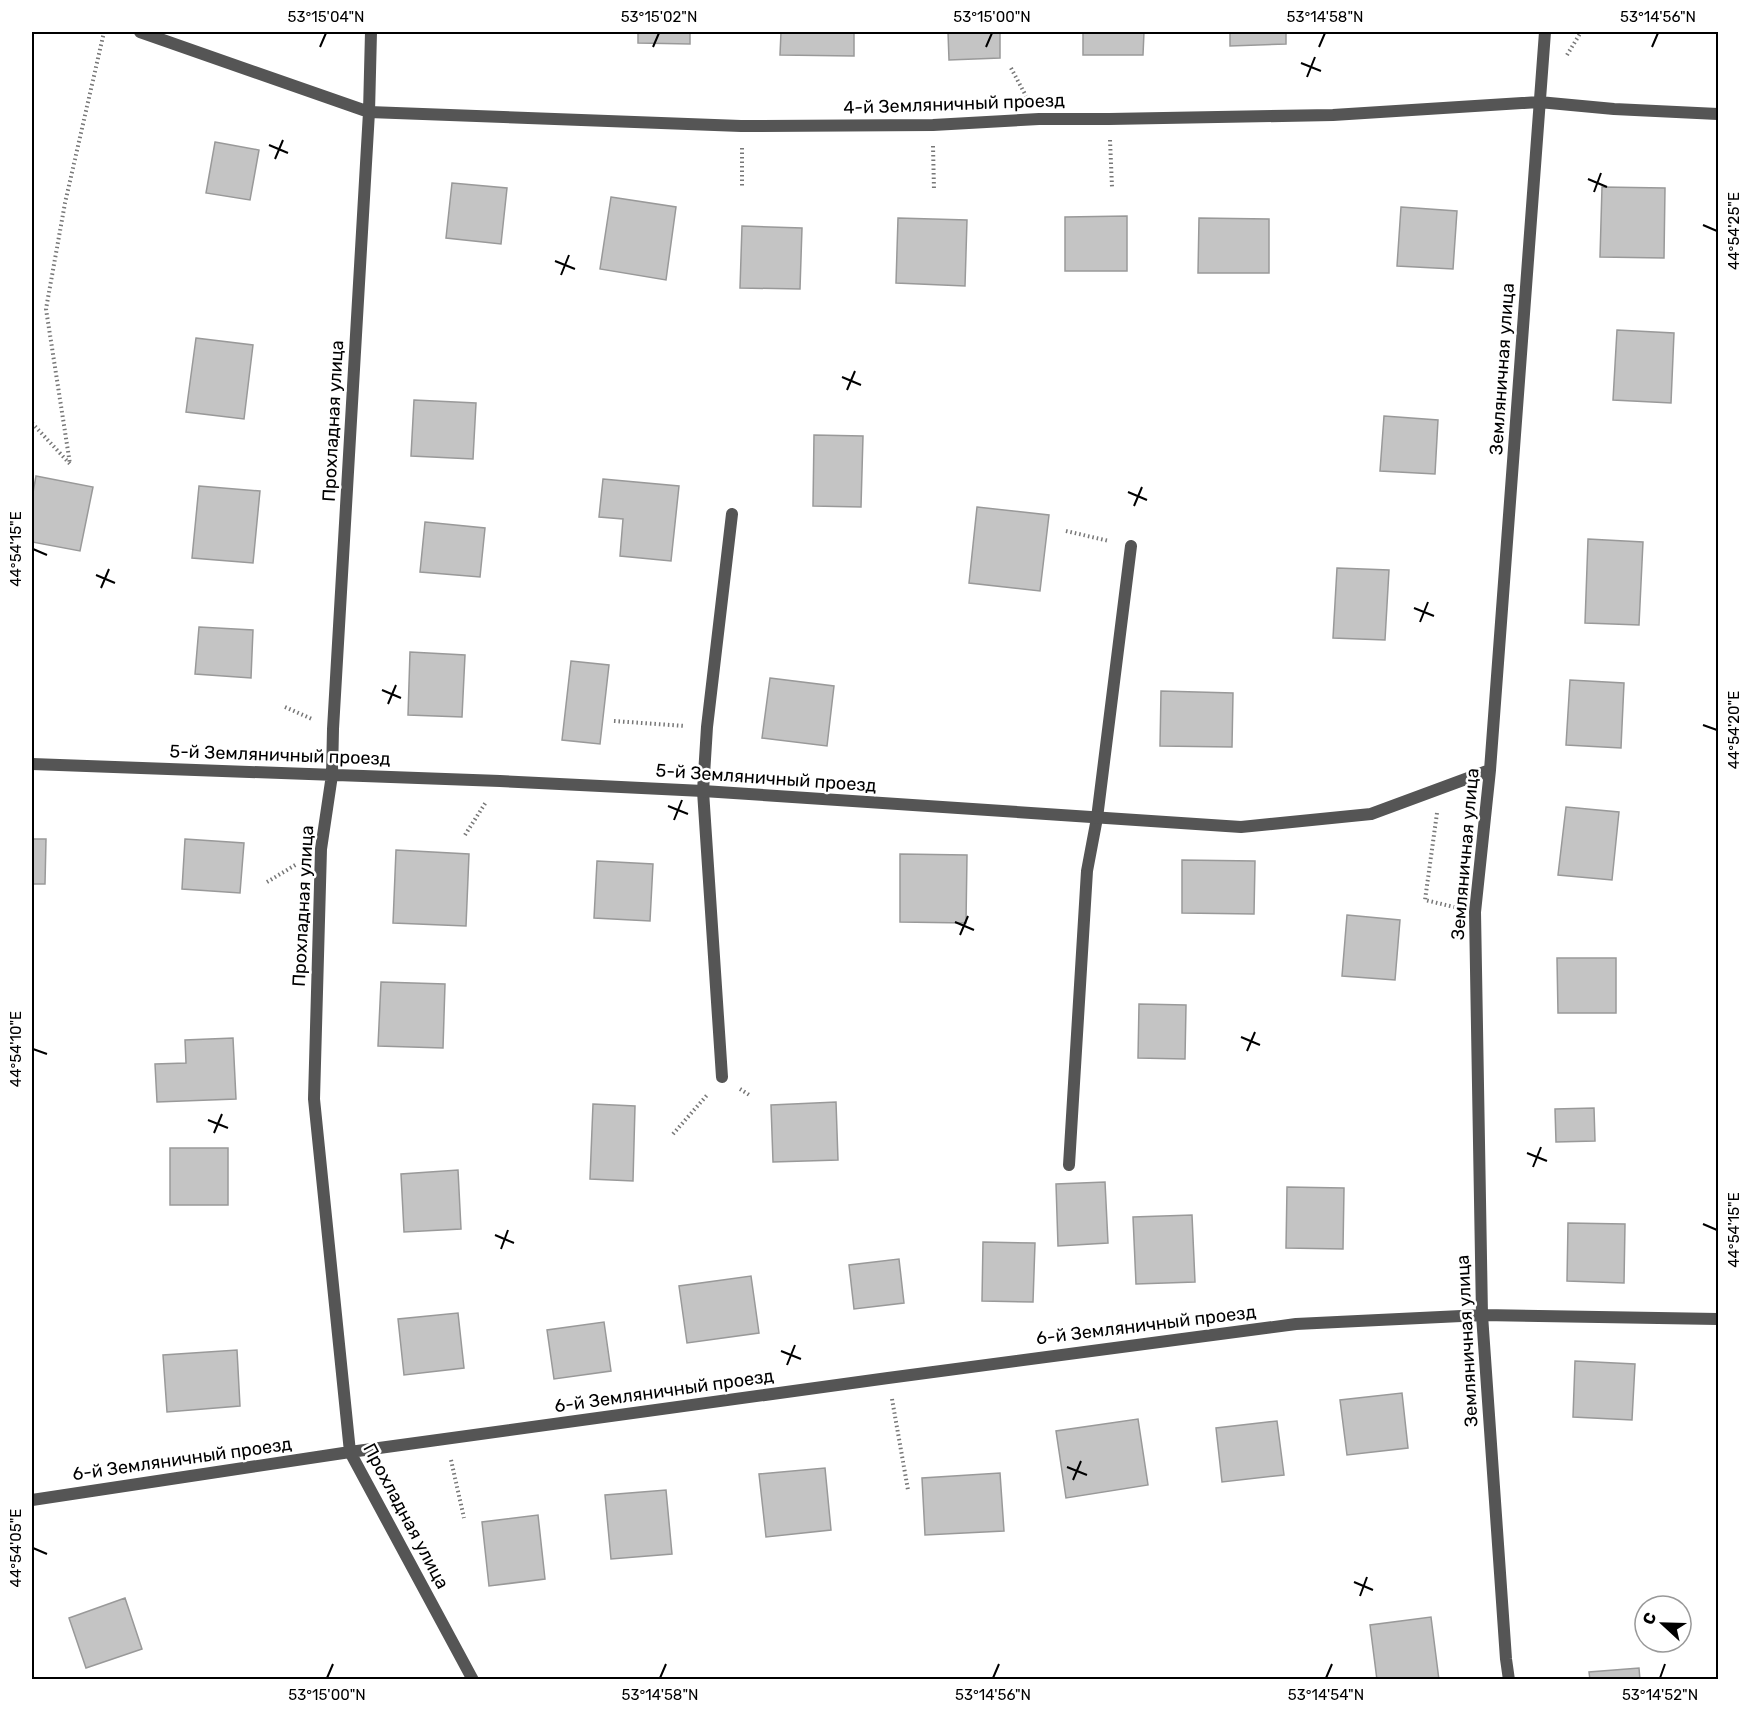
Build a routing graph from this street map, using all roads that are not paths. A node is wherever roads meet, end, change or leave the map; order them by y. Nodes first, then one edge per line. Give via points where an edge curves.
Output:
1 (140, 32) edge
2 (371, 32) edge
3 (1545, 32) edge
4 (1539, 102) junction
5 (369, 112) junction
6 (1719, 114) edge
7 (732, 514) dead end
8 (1131, 546) road end
9 (32, 764) edge
10 (1490, 770) junction
11 (332, 775) junction
12 (703, 791) junction
13 (1097, 818) junction
14 (722, 1077) road end
15 (1069, 1165) dead end
16 (1482, 1315) junction
17 (1719, 1319) edge
18 (350, 1452) junction
19 (32, 1500) edge
20 (473, 1680) edge
21 (1509, 1680) edge

1 - 5 street, 4-й Земляничный проезд
2 - 5 street, Прохладная улица
3 - 4 street, Земляничная улица
4 - 5 street, 4-й Земляничный проезд via 1333,115 1039,118 933,125 741,126
4 - 6 street, 4-й Земляничный проезд
4 - 10 street, Земляничная улица
5 - 11 street, Прохладная улица
7 - 12 street
8 - 13 street
9 - 11 street, 5-й Земляничный проезд
10 - 13 street, 5-й Земляничный проезд via 1371,813 1241,827
10 - 16 street, Земляничная улица via 1475,912
11 - 12 street, 5-й Земляничный проезд
11 - 18 street, Прохладная улица via 321,849 314,1099
12 - 13 street, 5-й Земляничный проезд
12 - 14 street
13 - 15 street via 1087,871
16 - 17 street, 6-й Земляничный проезд
16 - 18 street, 6-й Земляничный проезд via 1296,1324
16 - 21 street, Земляничная улица
18 - 19 street, 6-й Земляничный проезд
18 - 20 street, Прохладная улица

